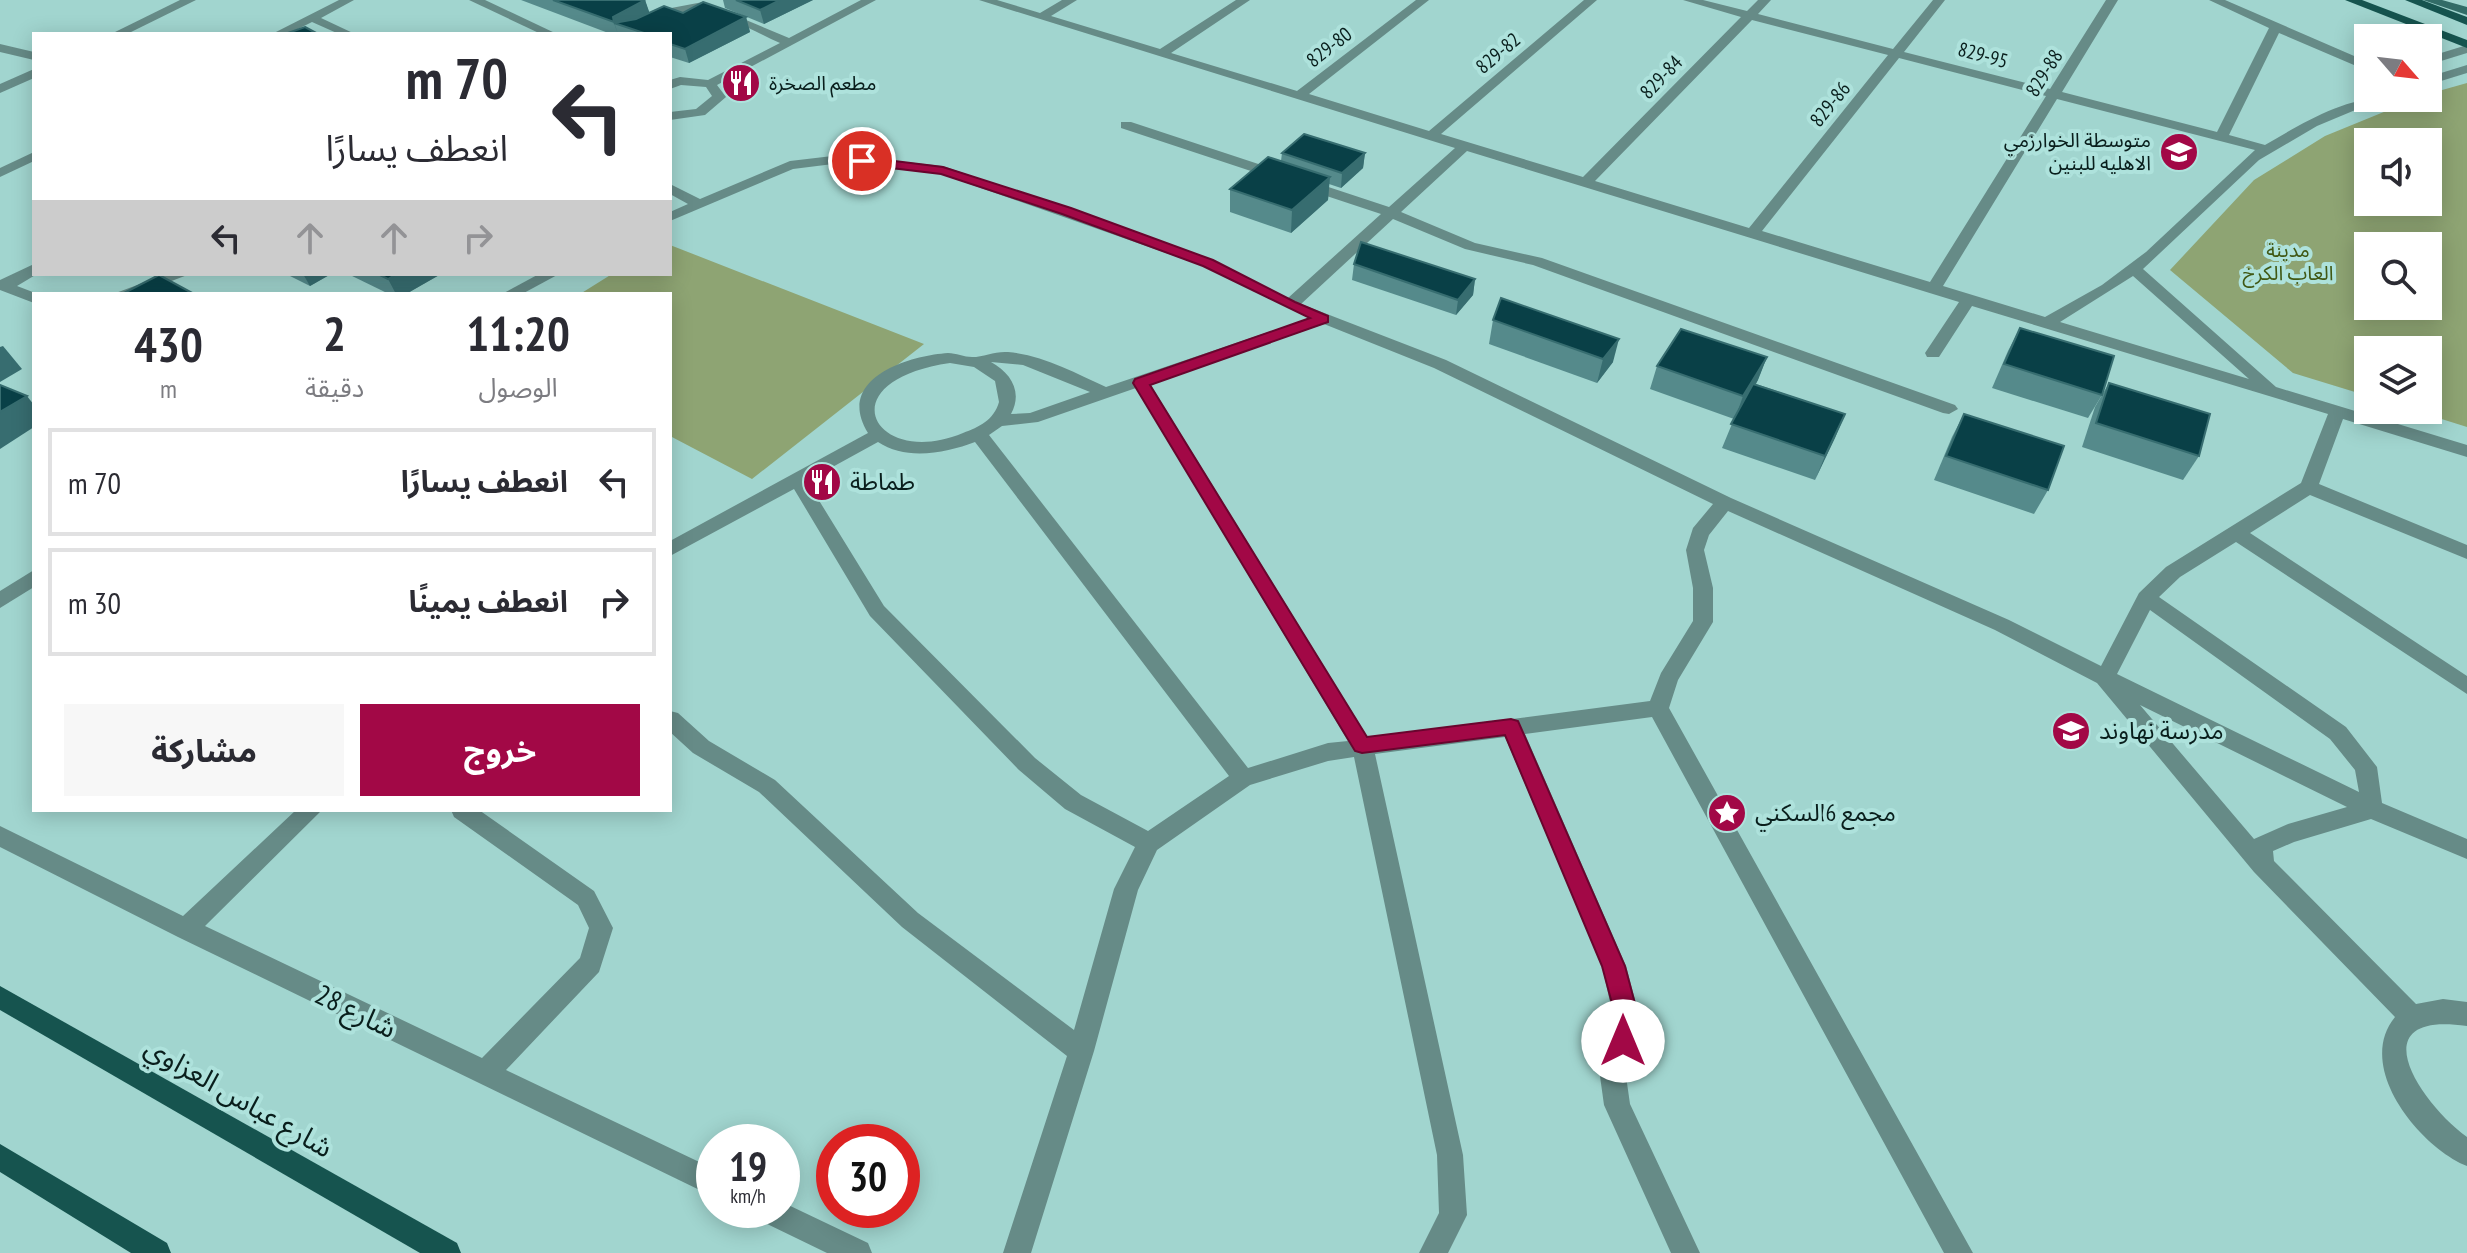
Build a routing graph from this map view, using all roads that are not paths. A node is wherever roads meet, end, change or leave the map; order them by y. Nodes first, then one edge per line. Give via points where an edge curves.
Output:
1 (188, 0) edge
2 (348, 0) edge
3 (475, 0) edge
4 (870, 0) edge
5 (985, 0) edge
6 (1071, 0) edge
7 (1244, 0) edge
8 (1423, 0) edge
9 (1591, 0) edge
10 (1689, 0) edge
11 (1765, 0) edge
12 (1939, 0) edge
13 (2112, 0) edge
14 (2215, 0) edge
15 (2351, 0) edge
16 (2411, 0) edge
17 (2429, 0) edge
18 (2467, 11) edge
19 (1750, 15) junction
20 (1041, 17) junction
21 (312, 18) junction
22 (2467, 21) edge
23 (2276, 27) junction
24 (121, 32) edge
25 (282, 32) edge
26 (344, 32) edge
27 (547, 32) edge
28 (629, 32) edge
29 (789, 42) junction
30 (2467, 46) edge
31 (0, 48) edge
32 (1897, 53) junction
33 (1161, 54) junction
34 (32, 56) edge
35 (2442, 56) edge
36 (2354, 61) edge
37 (2467, 69) edge
38 (32, 74) edge
39 (2442, 77) edge
40 (672, 84) edge
41 (710, 84) junction
42 (0, 89) edge
43 (2054, 95) junction
44 (1299, 96) junction
45 (2354, 107) edge
46 (672, 116) edge
47 (1126, 125) dead end
48 (1431, 136) junction
49 (2221, 137) junction
50 (1465, 146) junction
51 (2266, 149) junction
52 (32, 157) edge
53 (0, 173) edge
54 (1585, 183) junction
55 (672, 189) edge
56 (698, 204) junction
57 (1391, 213) junction
58 (672, 216) edge
59 (1752, 234) junction
60 (2134, 269) junction
61 (32, 270) edge
62 (176, 276) edge
63 (547, 276) edge
64 (3, 286) edge
65 (1934, 289) junction
66 (127, 292) edge
67 (514, 292) edge
68 (32, 297) edge
69 (1968, 300) junction
70 (1290, 305) junction
71 (1323, 319) junction
72 (2047, 323) junction
73 (1933, 353) dead end
74 (976, 361) junction
75 (1141, 383) junction
76 (2274, 393) junction
77 (1107, 394) junction
78 (1949, 409) dead end
79 (2337, 412) junction
80 (998, 421) junction
81 (879, 434) junction
82 (979, 435) junction
83 (2467, 451) edge
84 (797, 479) junction
85 (2309, 487) junction
86 (1725, 502) junction
87 (2236, 533) junction
88 (672, 548) edge
89 (2467, 552) edge
90 (32, 578) edge
91 (2146, 598) junction
92 (0, 601) edge
93 (2105, 678) junction
94 (2467, 686) edge
95 (1658, 708) junction
96 (672, 721) edge
97 (1511, 727) junction
98 (1362, 746) junction
99 (1243, 778) junction
100 (2372, 809) junction
101 (309, 812) edge
102 (465, 812) edge
103 (0, 836) edge
104 (1149, 843) junction
105 (2467, 849) edge
106 (2262, 865) junction
107 (186, 929) junction
108 (0, 997) edge
109 (2467, 1014) edge
110 (2412, 1017) junction
111 (1081, 1051) junction
112 (486, 1073) junction
113 (2467, 1153) edge
114 (0, 1157) edge
115 (696, 1174) edge
116 (800, 1225) edge
117 (157, 1253) edge
118 (447, 1253) edge
119 (858, 1253) edge
120 (1017, 1253) edge
121 (1433, 1253) edge
122 (1686, 1253) edge
123 (1959, 1253) edge

1 - 24 street
2 - 21 street
3 - 27 street
4 - 29 street
5 - 20 street
6 - 20 street
7 - 33 street
8 - 44 street, 829-80
9 - 48 street, 829-82
10 - 19 street, 829-95
11 - 19 street, 829-84
12 - 32 street, 829-86
13 - 43 street, 829-88
14 - 23 street
15 - 30 main road
16 - 22 main road
17 - 18 street
19 - 32 street, 829-95
19 - 54 street, 829-84
20 - 33 street
21 - 25 street
21 - 26 street
23 - 36 street
23 - 49 street
28 - 29 street via 670,12 703,6
29 - 41 street
30 - 35 street
31 - 34 street
32 - 43 street, 829-95
32 - 59 street, 829-86
33 - 44 street
37 - 39 street
38 - 42 street
40 - 41 street
41 - 46 street via 719,97 700,112
43 - 49 street, 829-95
43 - 65 street, 829-88
44 - 48 street
45 - 51 street
47 - 57 street
48 - 50 street
49 - 51 street, 829-95
50 - 54 street
50 - 57 street
51 - 60 street
52 - 53 street
54 - 59 street
55 - 56 street
56 - 58 street
56 - 70 street via 790,165 841,159 943,170 1208,263
57 - 70 street
57 - 78 street via 1470,246 1537,261
59 - 65 street
60 - 72 street
60 - 76 street
61 - 64 street
62 - 66 street
63 - 67 street
64 - 68 street
65 - 69 street
69 - 72 street
69 - 73 street
70 - 71 street
71 - 75 street
71 - 86 street via 1440,364
72 - 76 street
74 - 77 street via 1007,356
74 - 80 street via 996,371 1007,386 1008,403
74 - 81 street via 922,361 878,384 867,401 867,419
75 - 77 street
75 - 98 street
76 - 79 street
77 - 80 street via 1032,418
79 - 83 street
79 - 85 street
80 - 82 street
81 - 82 street via 926,448
81 - 84 street
82 - 99 street
84 - 88 street
84 - 104 street via 877,611 1027,764 1073,802
85 - 87 street
85 - 89 street
86 - 93 street via 2002,625
86 - 95 street via 1700,533 1695,550 1703,622 1668,679
87 - 91 street via 2173,572
87 - 94 street
90 - 92 street
91 - 93 street
91 - 100 street via 2338,733 2366,767
93 - 100 street
93 - 106 street
95 - 97 street
95 - 123 street
96 - 111 street via 701,747 767,786 910,920
97 - 98 street
97 - 122 street via 1614,966 1625,1011 1623,1041 1612,1069 1617,1105
98 - 99 street
98 - 121 street via 1450,1155 1453,1215
99 - 104 street
100 - 105 street
100 - 106 street via 2262,846
101 - 107 street
102 - 112 street via 586,898 601,928 590,964
103 - 107 street, شارع 28
104 - 111 street via 1126,889
106 - 110 street
107 - 112 street, شارع 28
108 - 118 main road, شارع عباس العزاوي
109 - 110 street via 2432,1011
110 - 113 street via 2397,1032 2392,1054 2397,1075 2413,1104
111 - 120 street
112 - 115 street, شارع 28
114 - 117 main road
116 - 119 street

